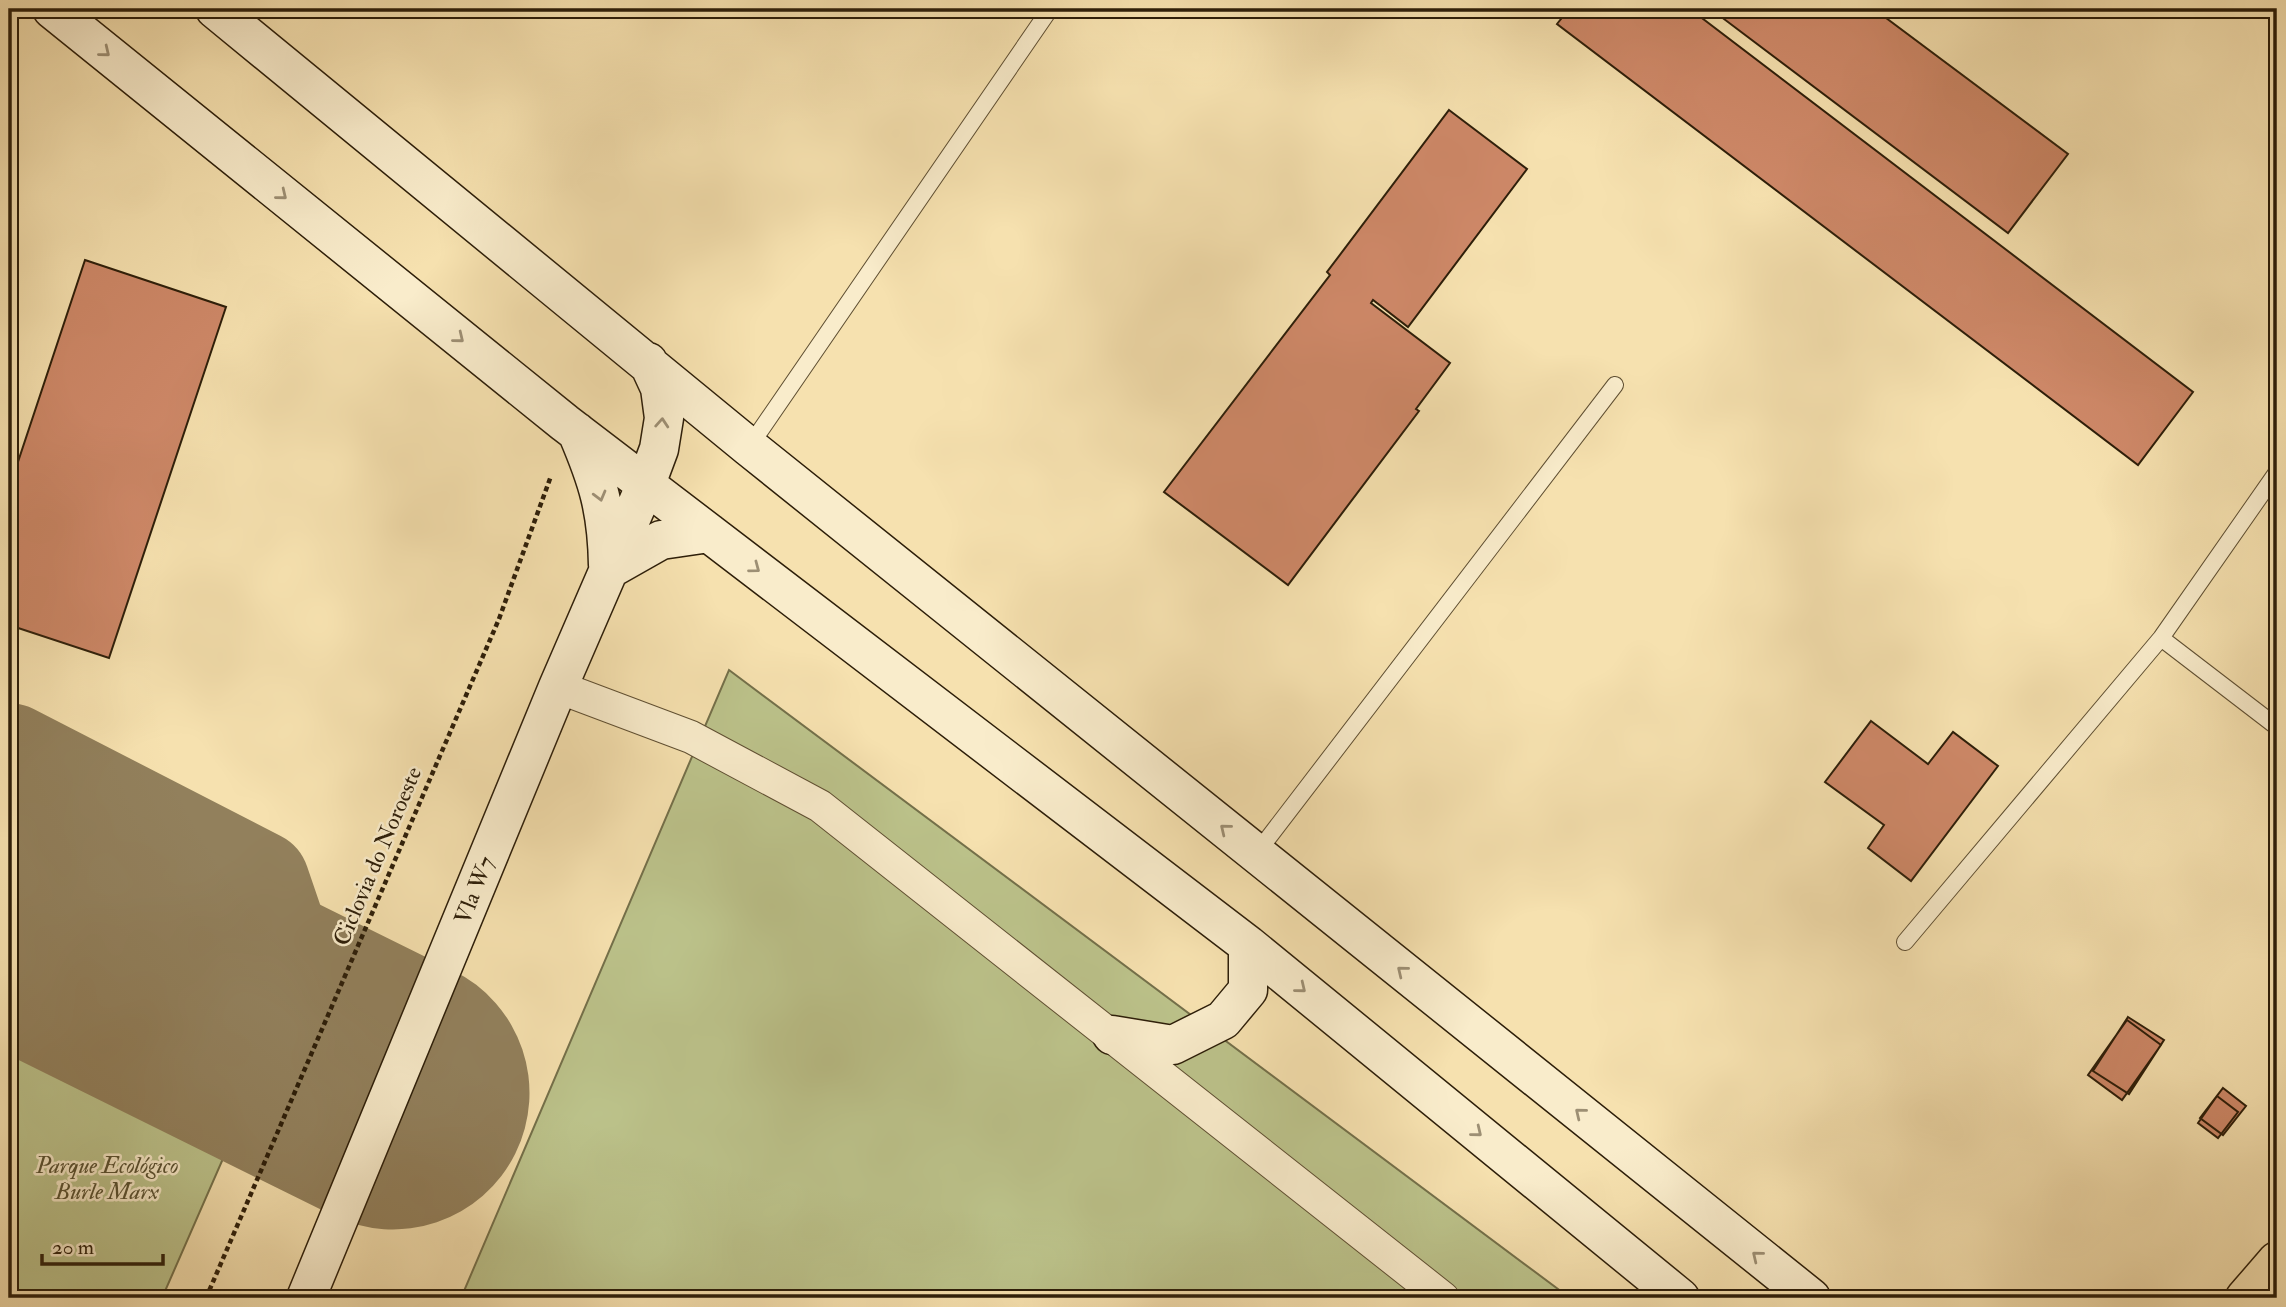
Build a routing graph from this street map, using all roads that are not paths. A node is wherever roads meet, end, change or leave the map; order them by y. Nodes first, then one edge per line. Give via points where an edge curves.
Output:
1 (52, 9) edge
2 (215, 9) edge
3 (1050, 9) edge
4 (2270, 9) edge
5 (2277, 14) edge
6 (648, 362) junction
7 (1615, 385) dead end
8 (571, 427) junction
9 (749, 447) junction
10 (2277, 472) edge
11 (646, 484) junction
12 (709, 533) junction
13 (608, 570) junction
14 (2161, 638) junction
15 (558, 687) junction
16 (2277, 727) edge
17 (1256, 854) junction
18 (1905, 942) dead end
19 (1248, 945) junction
20 (1112, 1035) junction
21 (2277, 1261) edge
22 (306, 1298) edge
23 (1443, 1298) edge
24 (1680, 1298) edge
25 (1811, 1298) edge
26 (2245, 1298) edge

1 -> 8 main road
2 - 6 main road
3 - 9 lane
4 - 5 lane
6 - 9 main road
11 -> 6 main road, Vla W7 via 664,418 660,388
7 - 17 lane
8 - 11 main road
8 -> 13 main road via 593,470 607,521
17 -> 9 main road
10 - 14 lane
11 - 12 main road
11 - 13 main road, Vla W7
12 - 13 main road via 661,540
12 -> 19 main road
13 - 15 main road, Vla W7
14 - 16 lane
14 - 18 lane
15 - 20 street via 691,737 820,806
15 - 22 main road, Vla W7
25 -> 17 main road
19 - 20 main road via 1248,989 1223,1020 1173,1045
19 -> 24 main road
20 - 23 street
21 - 26 main road

